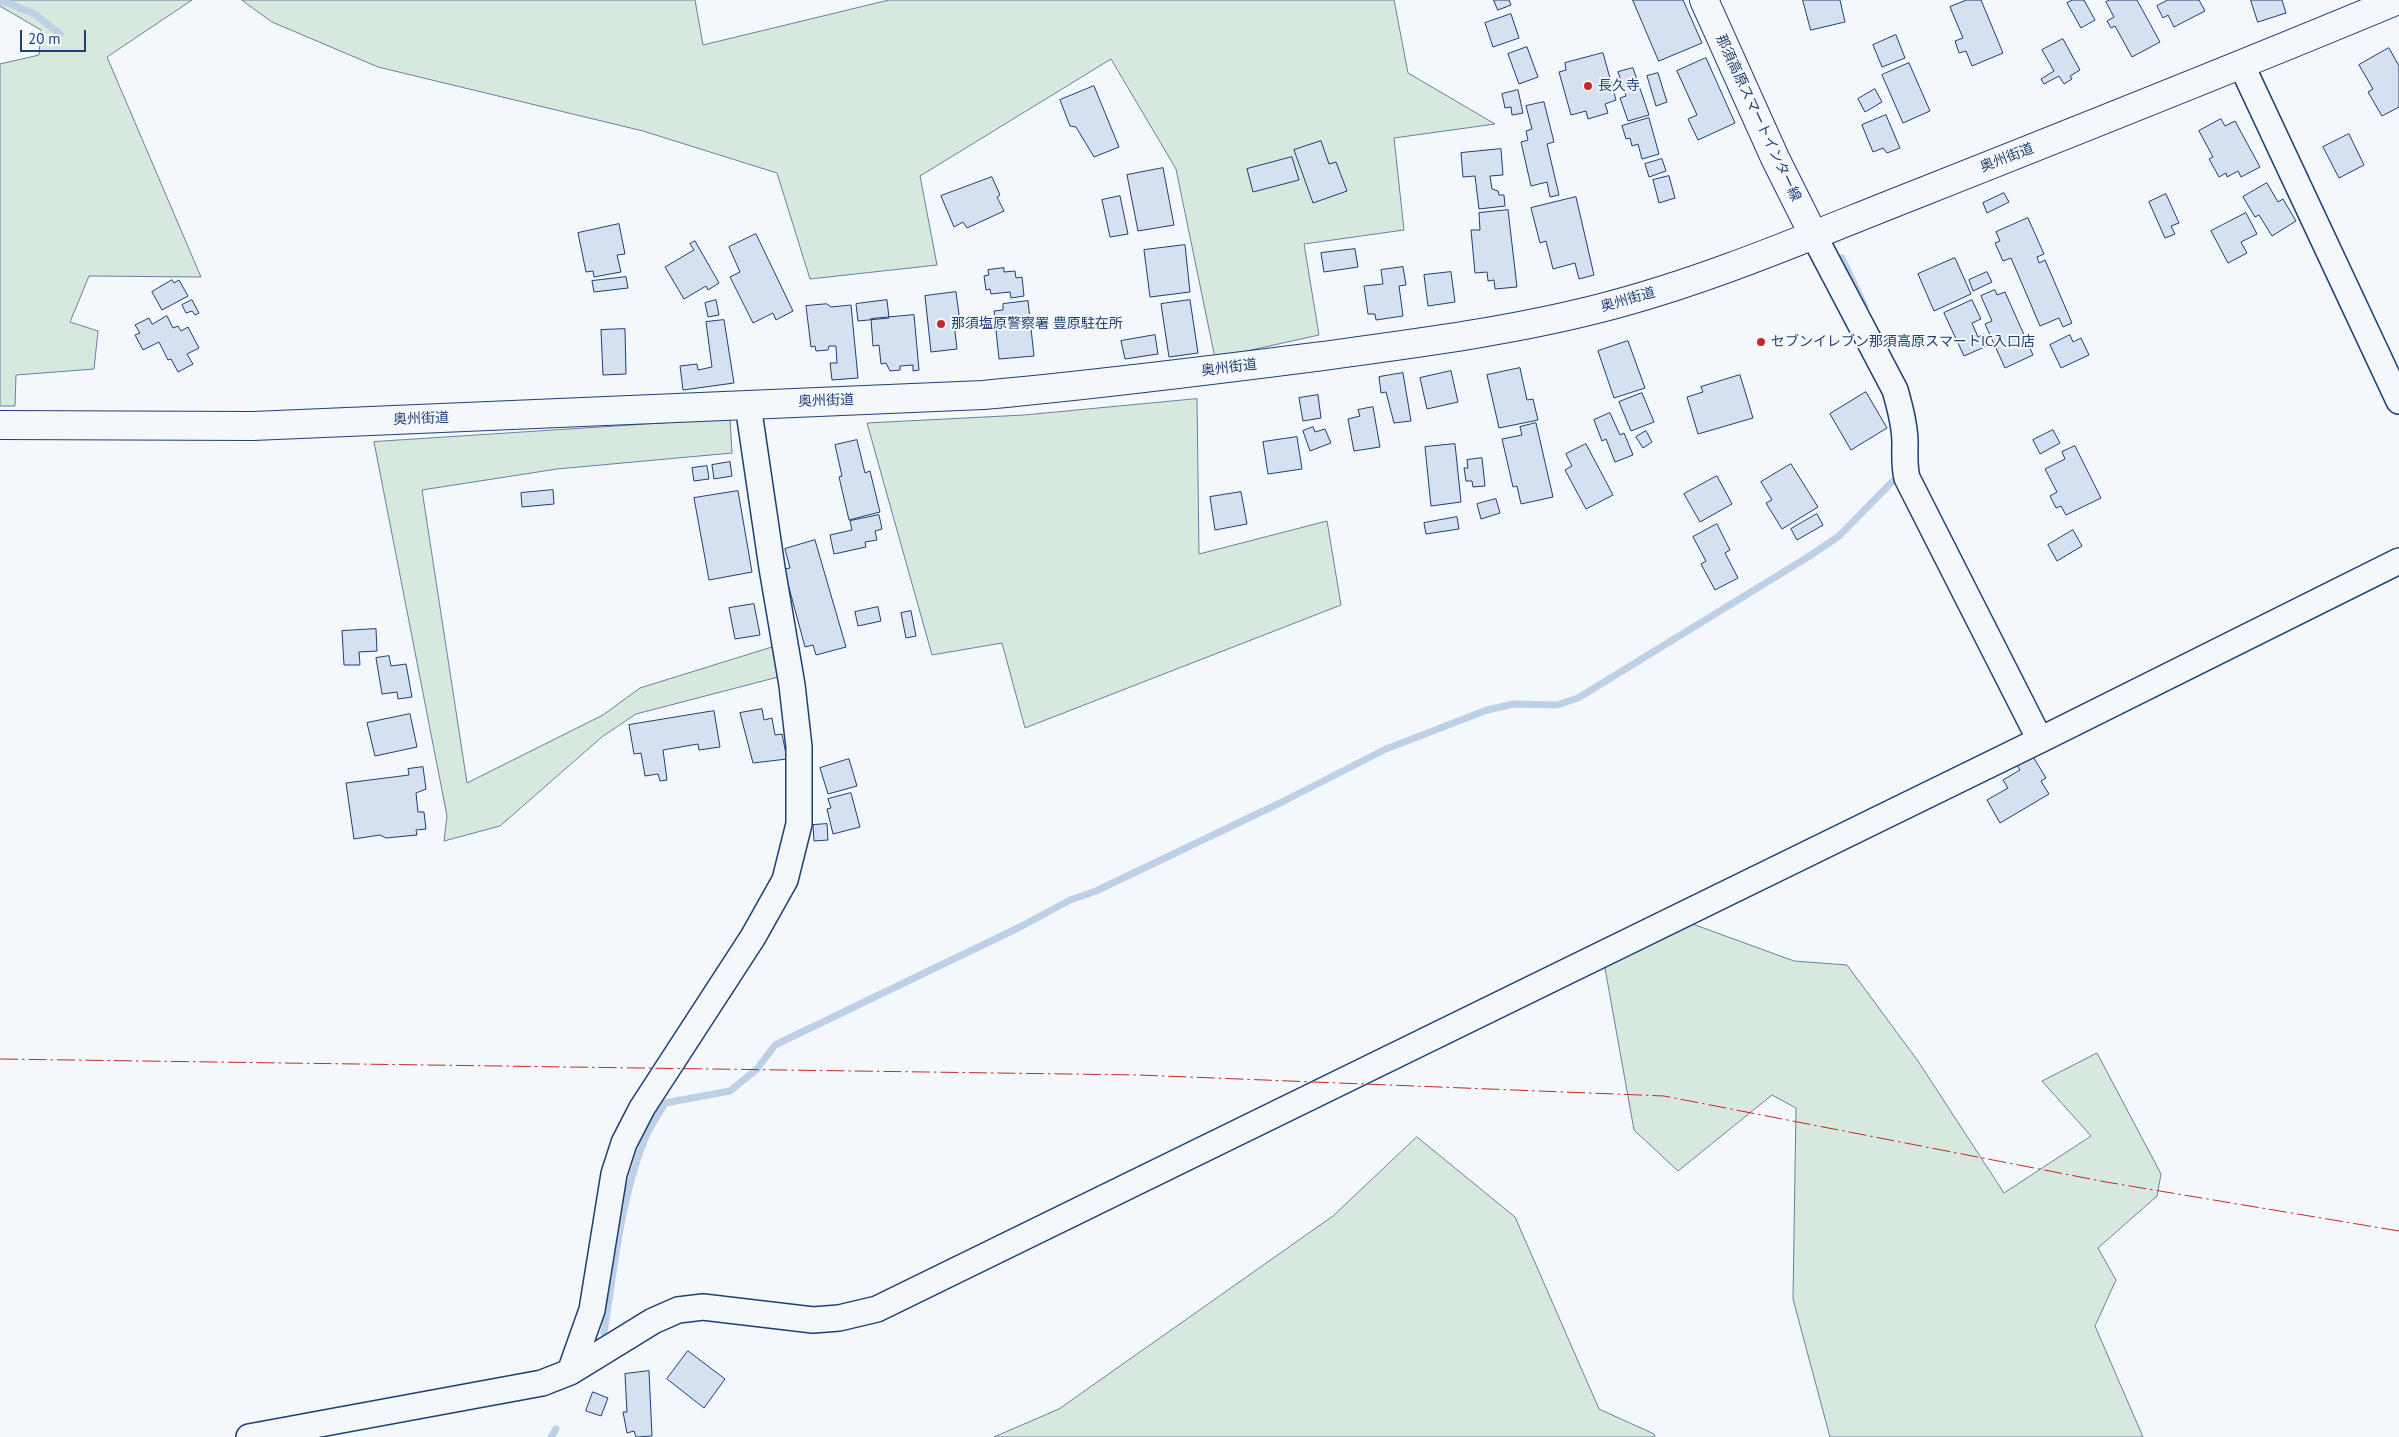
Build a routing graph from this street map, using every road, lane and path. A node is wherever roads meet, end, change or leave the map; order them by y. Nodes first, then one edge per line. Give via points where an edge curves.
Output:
1 (1704, 0) edge
2 (2398, 0) edge
3 (2242, 66) junction
4 (1813, 234) junction
5 (2399, 401) edge
6 (748, 405) junction
7 (0, 425) edge
8 (2399, 561) edge
9 (2040, 740) junction
10 (570, 1372) junction
11 (250, 1437) edge

1 - 4 main road, 那須高原スマートインター線
2 - 3 main road, 奥州街道
3 - 4 main road, 奥州街道
3 - 5 street
4 - 6 main road, 奥州街道 via 1699,278 1605,307 1531,325 1426,343 983,395
4 - 9 street via 1894,390 1902,413 1907,478
6 - 7 main road, 奥州街道 via 253,426
6 - 10 street via 792,685 799,747 799,824 785,880 753,938 642,1108 624,1143 614,1174 592,1310
8 - 9 street
9 - 10 street via 877,1309 813,1320 703,1307 678,1310 653,1320
10 - 11 street via 542,1383

